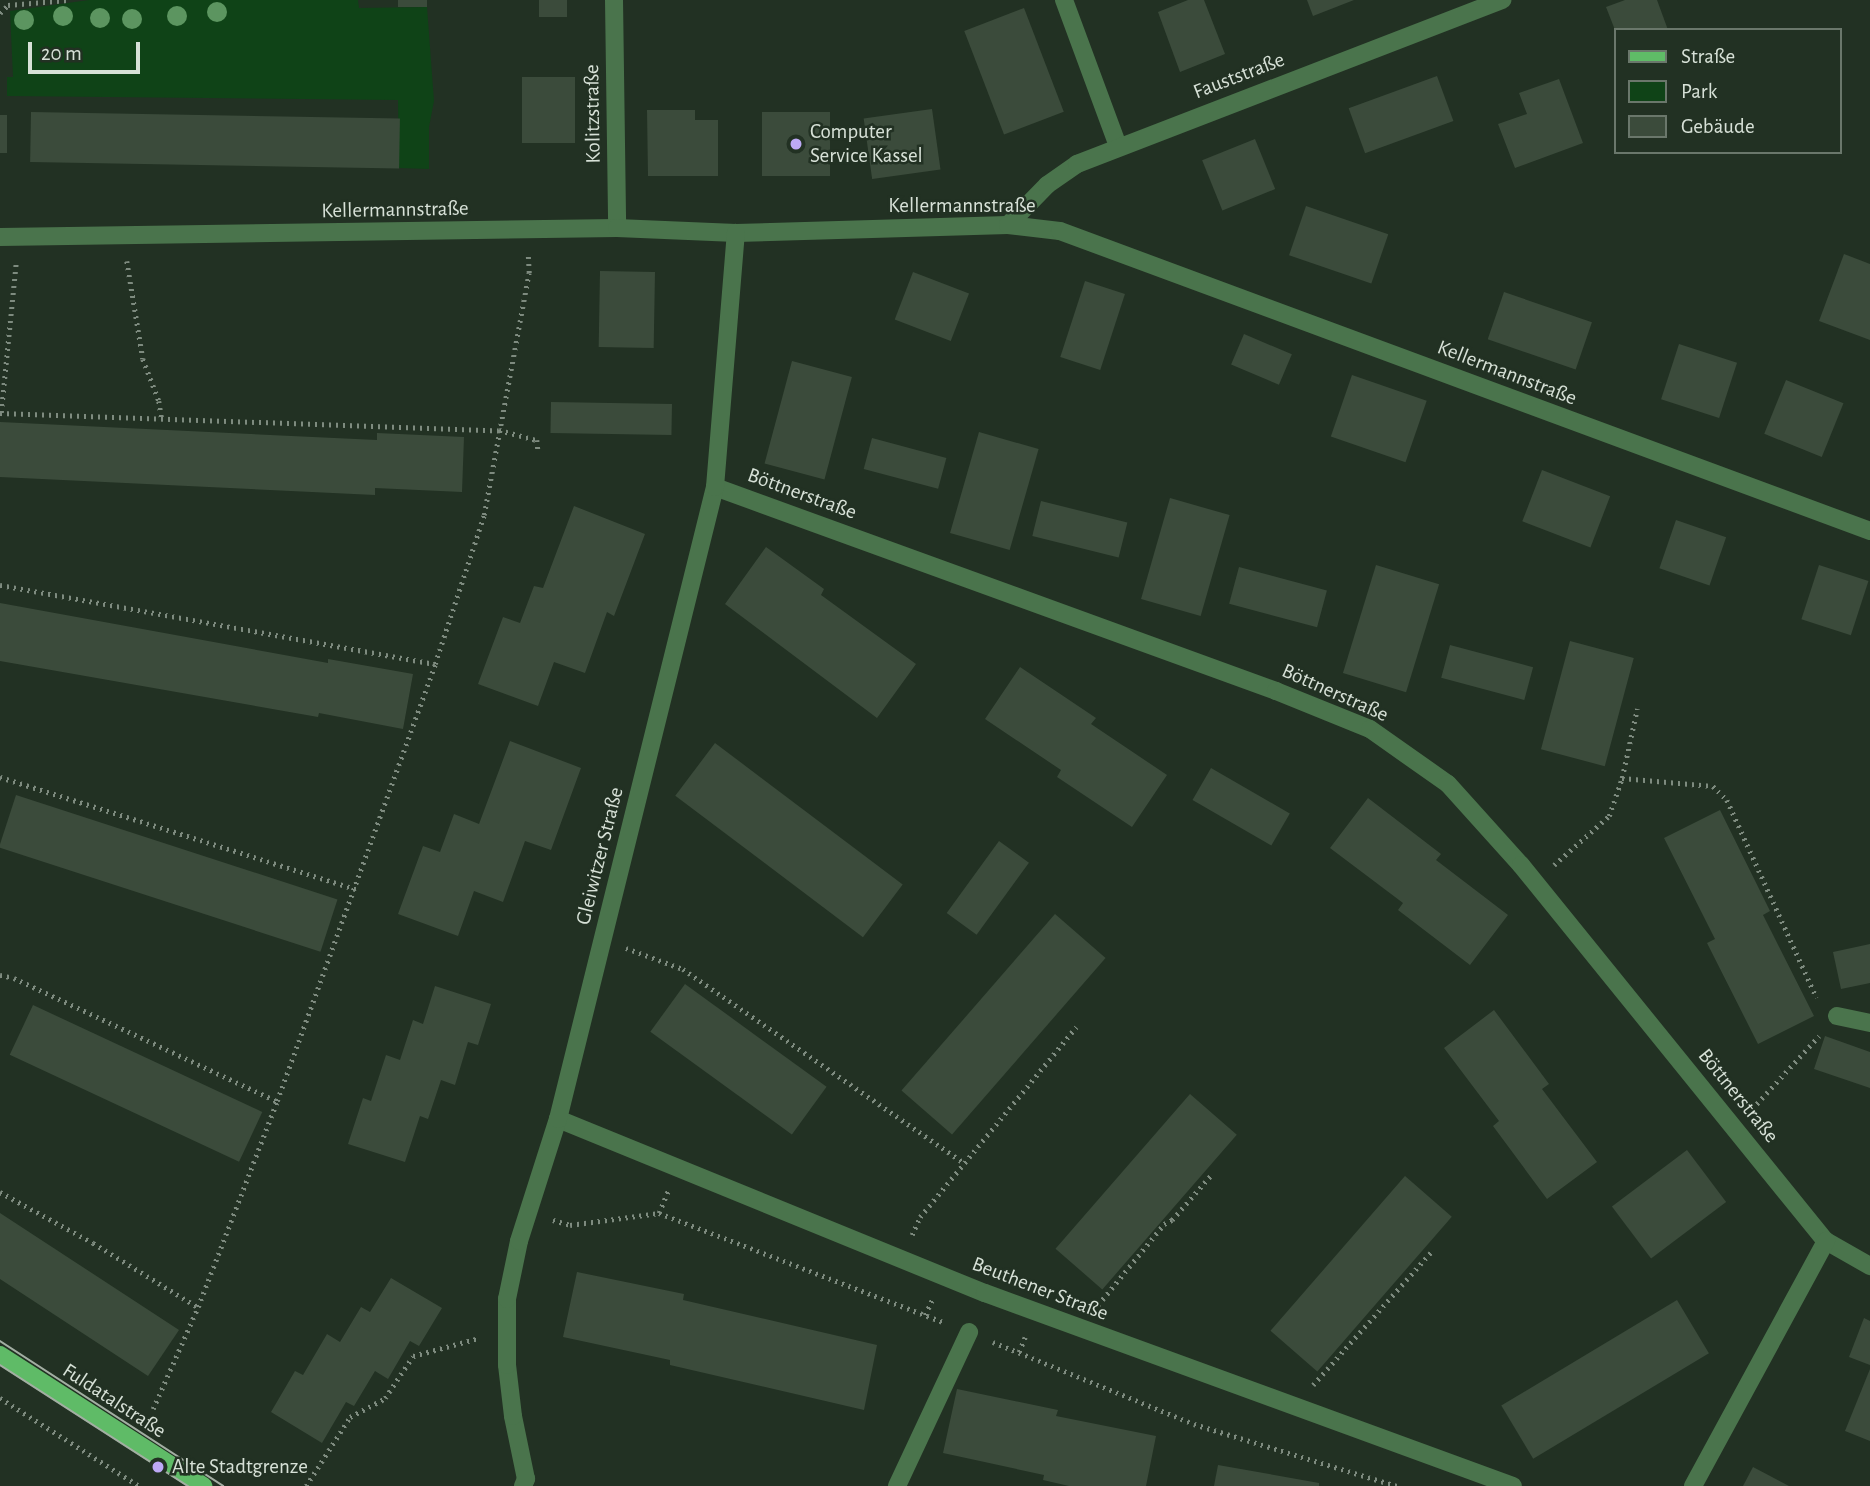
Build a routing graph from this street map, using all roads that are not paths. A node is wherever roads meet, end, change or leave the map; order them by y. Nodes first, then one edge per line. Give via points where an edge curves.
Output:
1 (614, 0) edge
2 (1063, 0) edge
3 (1503, 0) edge
4 (1118, 146) junction
5 (1008, 225) junction
6 (617, 228) junction
7 (736, 233) junction
8 (8, 237) edge
9 (715, 487) junction
10 (1870, 531) edge
11 (1837, 1016) road end
12 (1870, 1023) edge
13 (558, 1119) junction
14 (1826, 1241) junction
15 (1870, 1266) edge
16 (969, 1332) dead end
17 (0, 1355) edge
18 (203, 1486) edge
19 (523, 1486) edge
20 (897, 1486) edge
21 (1513, 1486) edge
22 (1693, 1486) edge

1 - 6 street, Kolitzstraße
2 - 4 street
3 - 4 street, Fauststraße
4 - 5 street, Fauststraße via 1077,164 1047,185
5 - 7 street, Kellermannstraße
5 - 10 street, Kellermannstraße via 1060,231 1106,246
6 - 7 street, Kellermannstraße
6 - 8 street, Kellermannstraße
7 - 9 street, Gleiwitzer Straße
9 - 13 street, Gleiwitzer Straße
9 - 14 street, Böttnerstraße via 1370,729 1448,784 1521,864
11 - 12 street
13 - 19 street, Gleiwitzer Straße via 519,1241 507,1299 507,1364 526,1479
13 - 21 street, Beuthener Straße via 1086,1331
14 - 15 street, Böttnerstraße
14 - 22 street
16 - 20 street
17 - 18 main road, Fuldatalstraße

